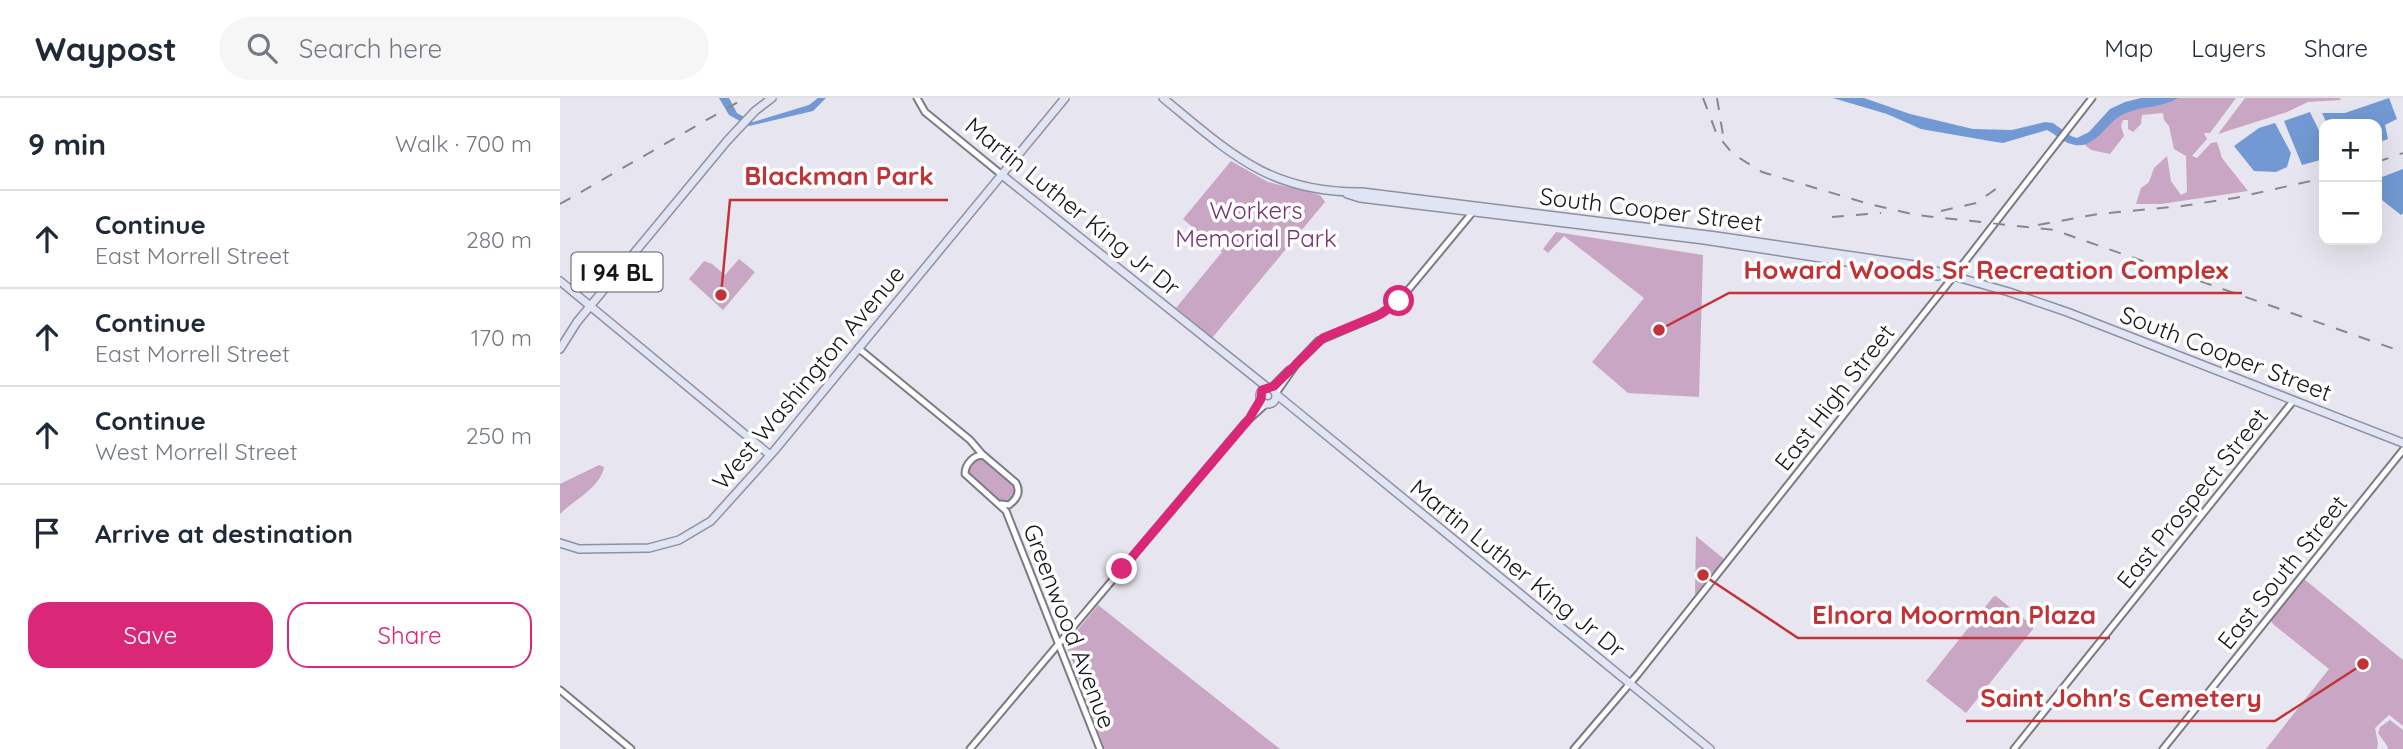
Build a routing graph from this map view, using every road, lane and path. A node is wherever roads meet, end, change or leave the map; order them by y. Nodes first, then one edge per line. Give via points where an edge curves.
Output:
1 (772, 98) edge
2 (917, 98) edge
3 (1065, 98) edge
4 (1163, 98) edge
5 (2092, 98) edge
6 (1002, 175) junction
7 (1474, 209) junction
8 (1953, 277) junction
9 (560, 281) edge
10 (590, 306) junction
11 (858, 348) junction
12 (560, 349) edge
13 (1269, 395) junction
14 (2294, 400) junction
15 (2403, 443) edge
16 (976, 448) junction
17 (2403, 450) edge
18 (770, 455) junction
19 (985, 456) junction
20 (974, 457) junction
21 (1015, 500) junction
22 (1001, 505) junction
23 (1008, 515) junction
24 (560, 543) edge
25 (1060, 643) junction
26 (1629, 684) junction
27 (560, 690) edge
28 (631, 749) edge
29 (970, 749) edge
30 (1100, 749) edge
31 (1574, 749) edge
32 (1710, 749) edge
33 (2014, 749) edge
34 (2162, 749) edge

1 - 10 main road, I 94 BL via 741,125
2 - 6 street, Martin Luther King Jr Dr via 929,115
3 - 6 main road, West Washington Avenue
4 - 7 main road, South Cooper Street via 1230,154 1261,173 1301,187
5 - 8 street, East High Street
6 - 11 main road, West Washington Avenue
6 - 13 main road, Martin Luther King Jr Dr via 1242,367
7 - 8 main road, South Cooper Street via 1871,257
7 - 13 street via 1395,304 1323,338
8 - 14 main road, South Cooper Street via 2067,312
8 - 26 street, East High Street
9 - 10 main road
10 - 12 main road, I 94 BL
10 - 18 main road
11 - 16 street
11 - 18 main road, West Washington Avenue
13 - 25 street
13 - 26 main road, Martin Luther King Jr Dr via 1303,416
14 - 15 main road, South Cooper Street
14 - 33 street, East Prospect Street
16 - 19 street
16 - 20 street
17 - 34 street, East South Street
18 - 24 main road, West Washington Avenue via 723,510 693,533 639,549 579,549
19 - 20 street
19 - 21 street via 1016,482
20 - 22 street, Greenwood Avenue via 965,468 966,475
21 - 22 street
21 - 23 street
22 - 23 street, Greenwood Avenue
23 - 25 street, Greenwood Avenue
25 - 29 street
25 - 30 street, Greenwood Avenue
26 - 31 street, East High Street
26 - 32 main road, Martin Luther King Jr Dr
27 - 28 street

